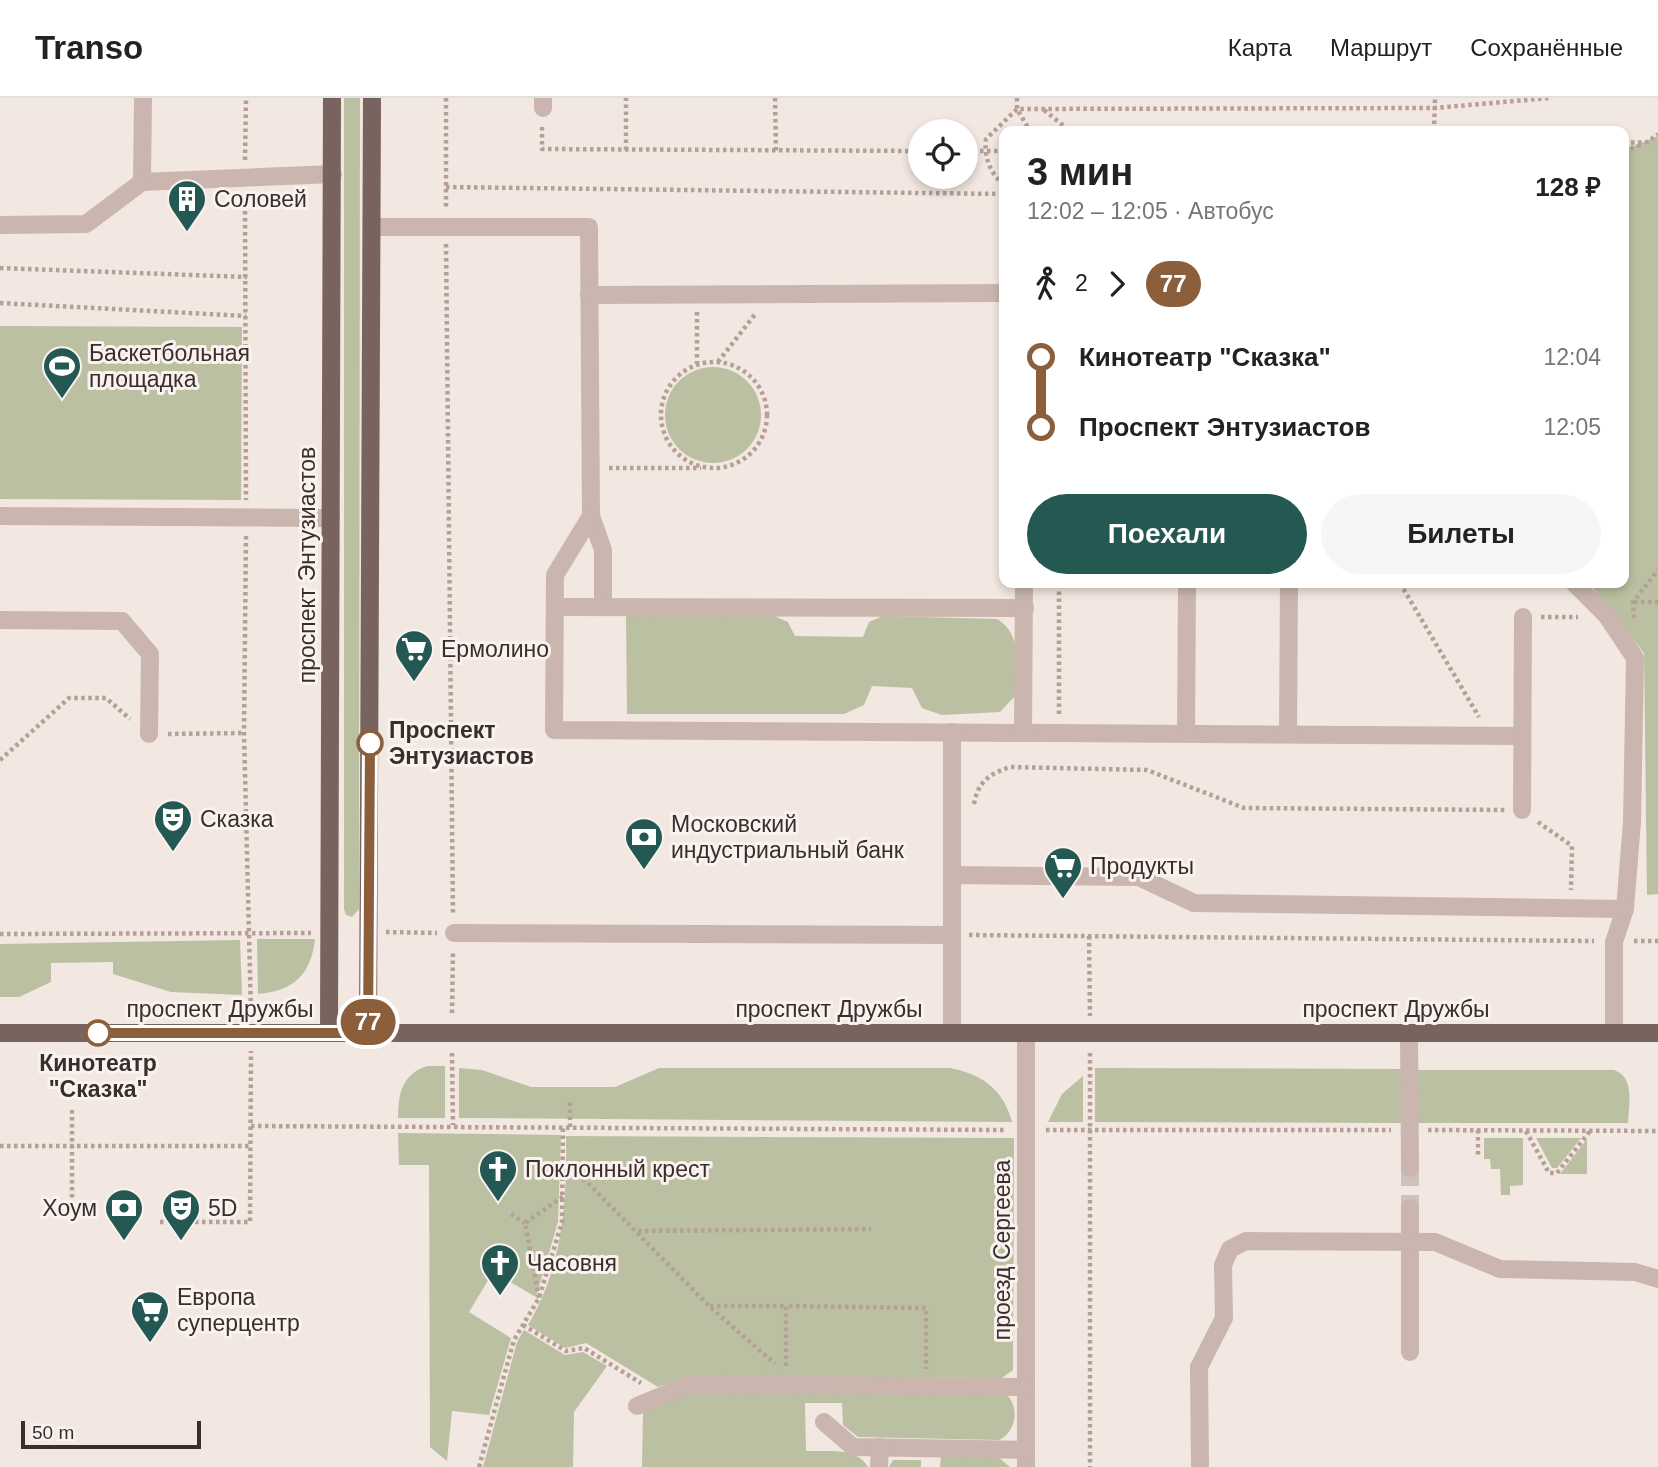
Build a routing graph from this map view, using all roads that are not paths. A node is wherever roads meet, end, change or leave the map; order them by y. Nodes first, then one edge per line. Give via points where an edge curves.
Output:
1 (143, 98) edge
2 (332, 98) edge
3 (372, 98) edge
4 (333, 174) junction
5 (142, 181) junction
6 (0, 225) edge
7 (372, 227) junction
8 (999, 293) edge
9 (589, 295) junction
10 (0, 516) edge
11 (591, 516) junction
12 (331, 518) junction
13 (1024, 588) edge
14 (1187, 588) edge
15 (1289, 588) edge
16 (1579, 588) edge
17 (555, 607) junction
18 (603, 607) junction
19 (1025, 608) junction
20 (1523, 617) road end
21 (0, 620) edge
22 (953, 732) junction
23 (1023, 733) junction
24 (149, 734) road end
25 (1186, 734) junction
26 (1288, 734) junction
27 (1522, 736) junction
28 (1522, 810) road end
29 (952, 875) junction
30 (1625, 909) junction
31 (453, 933) road end
32 (952, 935) junction
33 (0, 1033) edge
34 (329, 1033) junction
35 (368, 1033) junction
36 (1658, 1033) edge
37 (952, 1034) junction
38 (1026, 1034) junction
39 (1409, 1034) junction
40 (1614, 1034) junction
41 (1410, 1168) tunnel mouth
42 (1410, 1208) tunnel mouth
43 (1410, 1241) junction
44 (1658, 1279) edge
45 (1410, 1352) dead end
46 (1026, 1387) junction
47 (637, 1406) dead end
48 (824, 1422) dead end
49 (880, 1447) junction
50 (1026, 1458) edge
51 (879, 1467) edge
52 (1200, 1467) edge

1 - 5 street
2 - 4 main road, проспект Энтузиастов
3 - 7 main road
4 - 5 street
4 - 12 main road, проспект Энтузиастов
5 - 6 street via 86,224
7 - 9 street via 589,226
7 - 35 main road
8 - 9 street
9 - 11 street
10 - 12 street
11 - 17 street via 555,575
11 - 18 street via 603,550
12 - 34 main road, проспект Энтузиастов
13 - 19 street
14 - 25 street
15 - 26 street
16 - 30 street via 1607,616 1635,658 1632,822
17 - 18 street
17 - 22 street via 555,730
18 - 19 street
19 - 23 street
20 - 27 street
21 - 24 street via 122,621 150,654
22 - 23 street
22 - 29 street
23 - 25 street
25 - 26 street
26 - 27 street
27 - 28 street
29 - 30 street via 1139,877 1194,903
29 - 32 street
30 - 40 street via 1614,942
31 - 32 street
32 - 37 street
33 - 34 main road, проспект Дружбы
34 - 35 main road, проспект Дружбы
35 - 37 main road, проспект Дружбы
36 - 40 main road, проспект Дружбы
37 - 38 main road, проспект Дружбы
38 - 39 main road, проспект Дружбы
38 - 46 street, проезд Сергеева
39 - 40 main road, проспект Дружбы
39 - 41 street
42 - 43 street
43 - 44 street via 1435,1242 1500,1269 1635,1272
43 - 45 street
43 - 52 street via 1245,1241 1230,1250 1223,1265 1224,1318 1199,1367
46 - 47 street via 690,1384
46 - 50 street, проезд Сергеева
48 - 49 street via 853,1447
49 - 50 street
49 - 51 street

